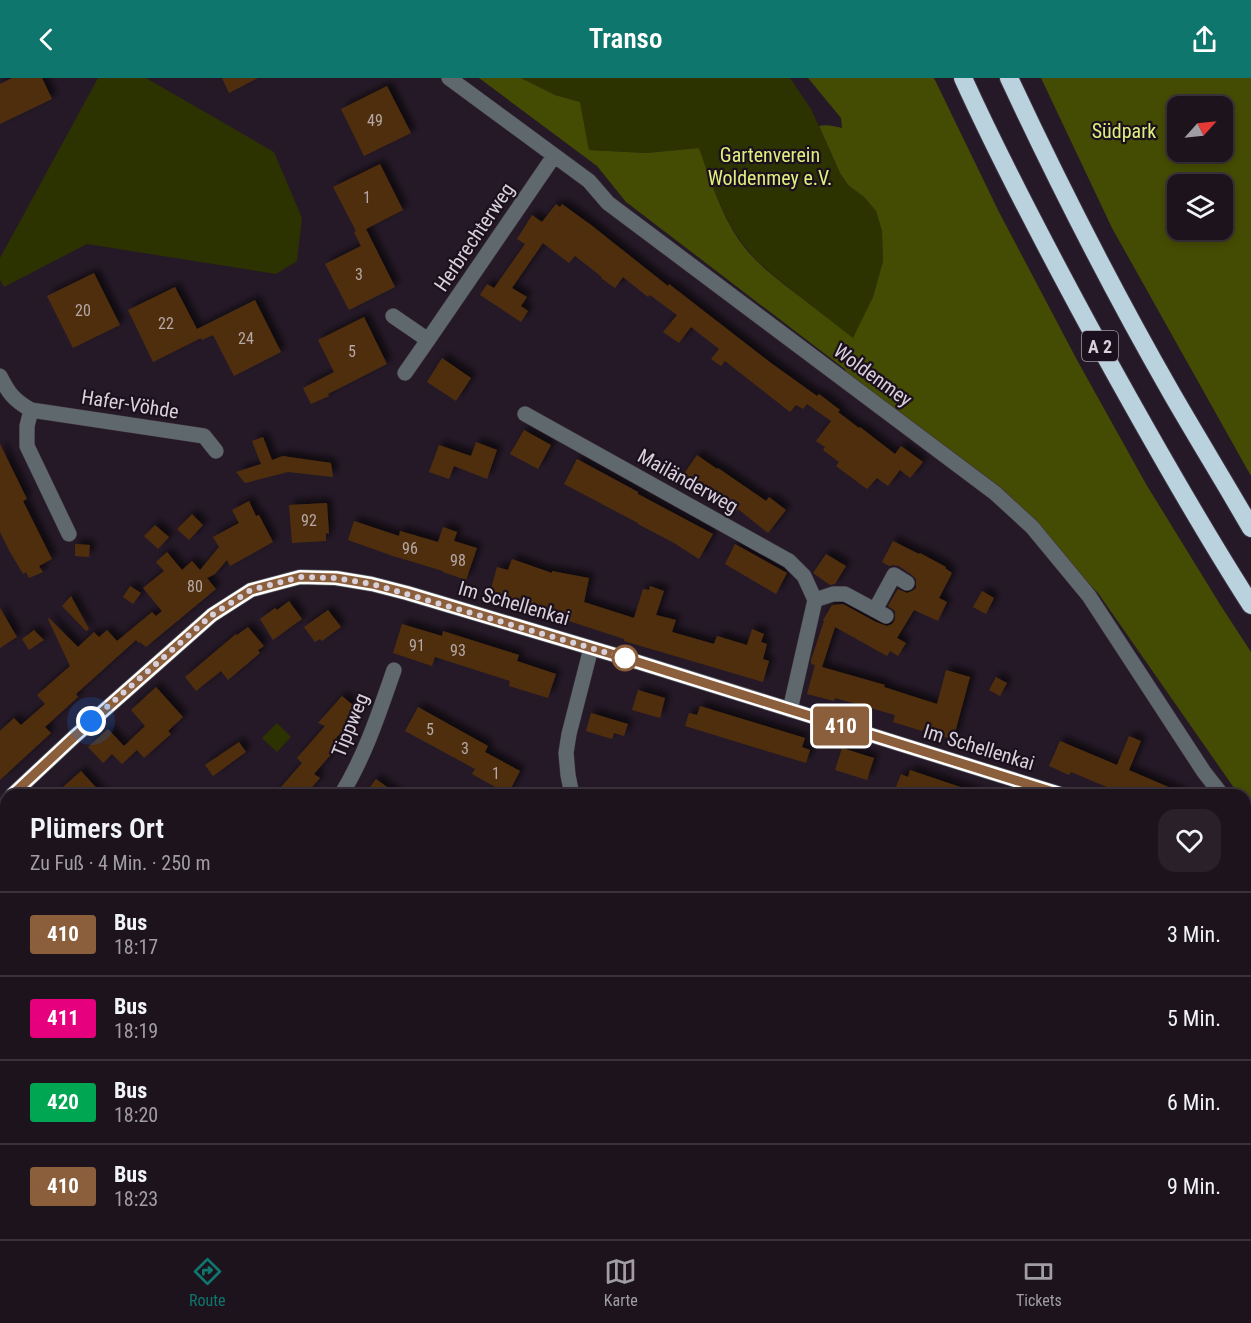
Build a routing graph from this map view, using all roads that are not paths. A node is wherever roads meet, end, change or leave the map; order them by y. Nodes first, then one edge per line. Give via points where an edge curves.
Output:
1 (449, 78) edge
2 (963, 78) edge
3 (1009, 78) edge
4 (554, 156) junction
5 (393, 316) dead end
6 (428, 340) junction
7 (405, 373) dead end
8 (0, 376) edge
9 (31, 410) junction
10 (525, 414) dead end
11 (216, 451) dead end
12 (1251, 528) edge
13 (69, 534) dead end
14 (908, 583) dead end
15 (815, 600) junction
16 (1251, 605) edge
17 (591, 648) junction
18 (394, 670) dead end
19 (790, 710) junction
20 (1204, 772) junction
21 (18, 789) edge
22 (345, 789) edge
23 (571, 789) edge
24 (1044, 789) edge
25 (1208, 789) edge
26 (1217, 789) edge

1 - 4 street, Woldenmey
2 - 16 highway, A 2 via 1059,272 1145,429
3 - 12 highway, A 2 via 1093,248
4 - 6 street, Herbrechterweg
4 - 20 street, Woldenmey via 589,181 608,203 995,493 1032,527 1089,596
5 - 6 street
6 - 7 street, Herbrechterweg
8 - 9 street, Hafer-Vöhde via 15,401
9 - 11 street, Hafer-Vöhde via 204,436
9 - 13 street via 27,446
10 - 15 street, Mailänderweg via 789,561 804,576
14 - 15 street via 894,575 880,613 845,594
15 - 19 street
17 - 19 street, Im Schellenkai
17 - 21 street, Im Schellenkai via 372,584 336,578 282,580 251,590 212,615
17 - 23 street via 566,753
18 - 22 street, Tippweg via 370,738
19 - 24 street, Im Schellenkai
20 - 25 street, Woldenmey
20 - 26 street, Woldenmey

